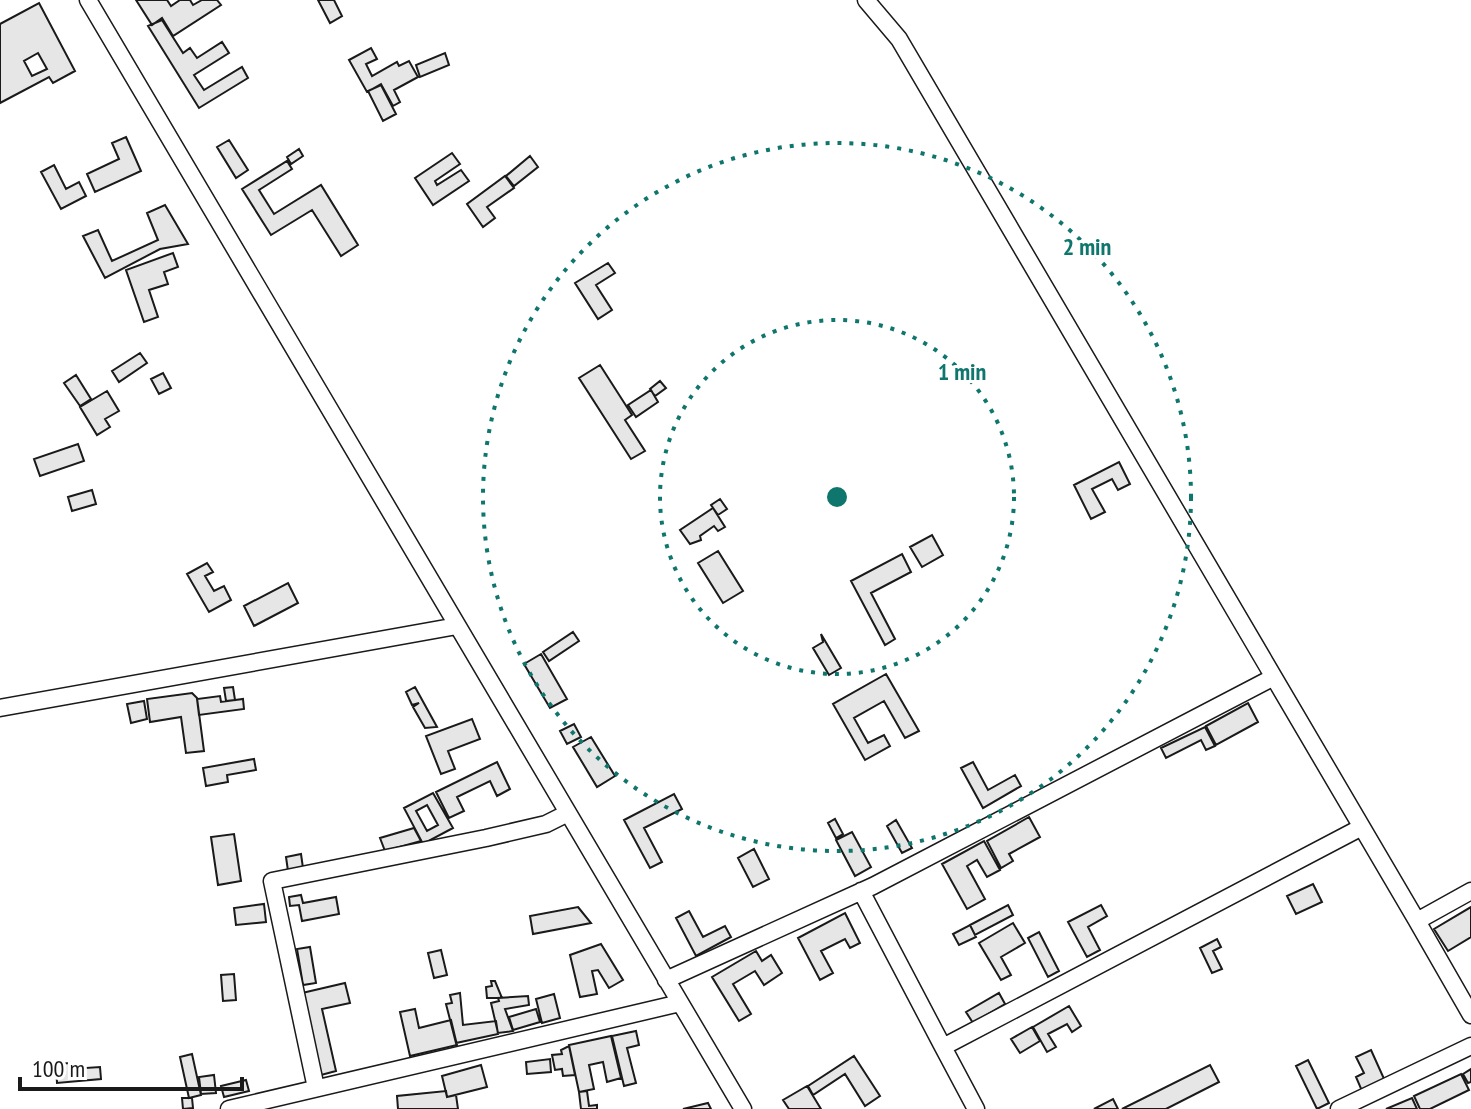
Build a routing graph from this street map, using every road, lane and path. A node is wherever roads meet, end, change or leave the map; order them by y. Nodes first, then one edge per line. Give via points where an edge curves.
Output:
1 (88, 0) edge
2 (866, 0) edge
3 (457, 626) junction
4 (1272, 678) junction
5 (0, 708) edge
6 (568, 813) junction
7 (1360, 828) junction
8 (861, 891) junction
9 (1471, 891) edge
10 (1417, 921) junction
11 (666, 980) junction
12 (680, 1003) junction
13 (1471, 1015) edge
14 (1471, 1046) edge
15 (943, 1047) junction
16 (316, 1088) junction
17 (229, 1109) edge
18 (743, 1109) edge
19 (976, 1109) edge
20 (1339, 1109) edge

1 - 3 street
2 - 4 street via 899,39
3 - 5 street
3 - 6 street
4 - 7 street
4 - 8 street
6 - 11 street
6 - 16 street via 546,824 486,838 272,881
7 - 10 street
7 - 15 street
8 - 11 street
8 - 15 street
9 - 10 street
10 - 13 street
11 - 12 street
12 - 16 street
12 - 18 street
14 - 20 street
15 - 19 street
16 - 17 street

